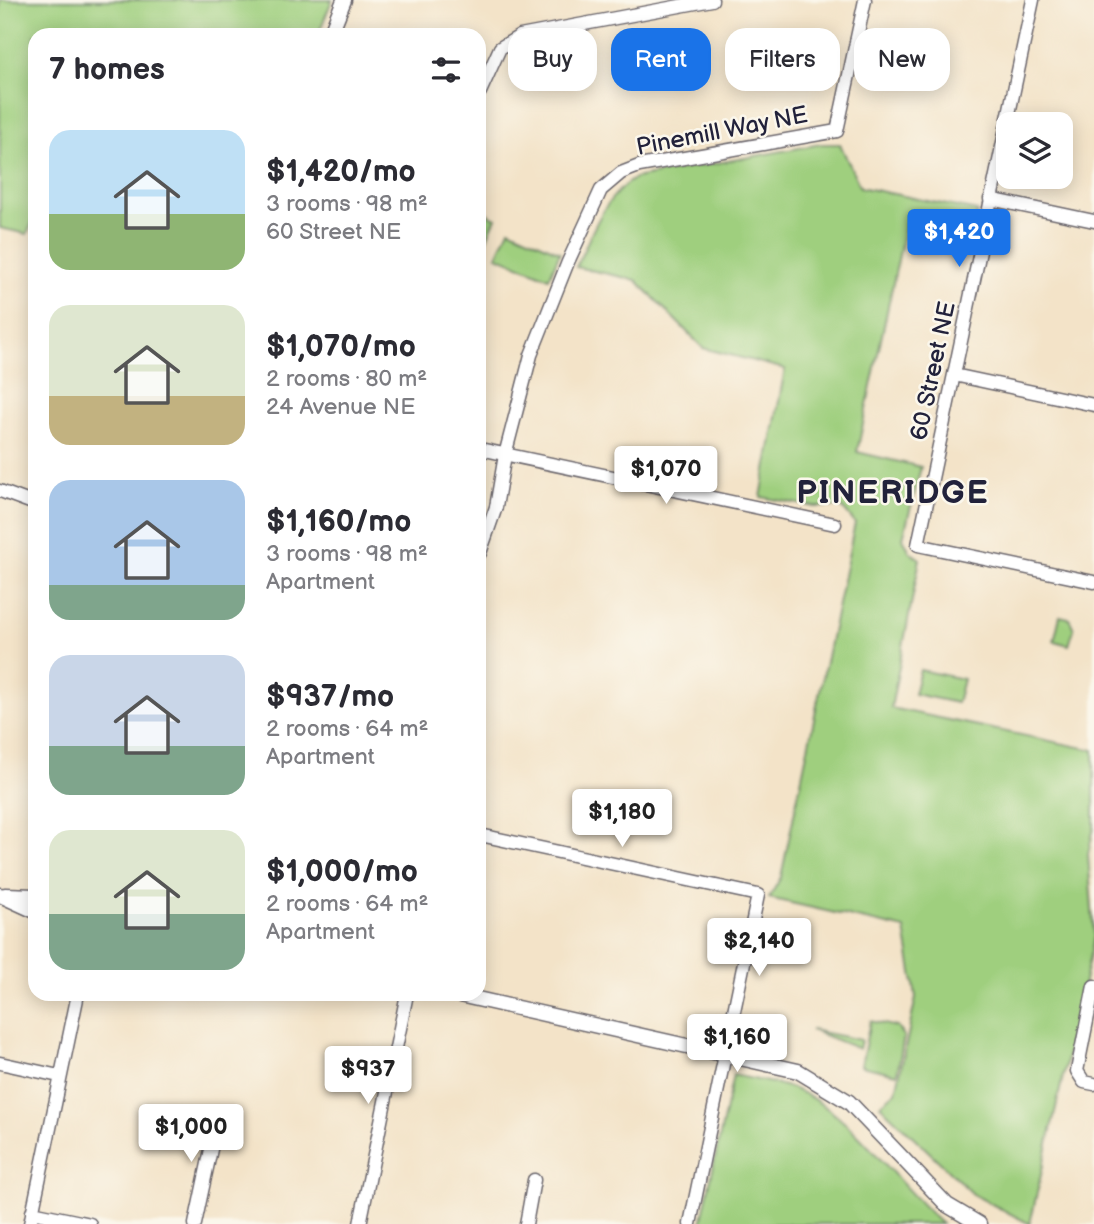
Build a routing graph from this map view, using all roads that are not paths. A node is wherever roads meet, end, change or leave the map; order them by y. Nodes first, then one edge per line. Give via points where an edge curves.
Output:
1 (344, 0) edge
2 (712, 0) edge
3 (865, 0) edge
4 (1033, 0) edge
5 (333, 28) edge
6 (486, 79) edge
7 (990, 199) junction
8 (1094, 221) edge
9 (954, 375) junction
10 (1094, 405) edge
11 (486, 450) edge
12 (505, 455) junction
13 (0, 491) edge
14 (28, 501) edge
15 (835, 524) dead end
16 (486, 536) edge
17 (1094, 582) edge
18 (486, 836) edge
19 (0, 895) edge
20 (28, 896) edge
21 (28, 909) edge
22 (1094, 986) edge
23 (76, 1001) edge
24 (406, 1001) edge
25 (486, 1001) edge
26 (727, 1054) junction
27 (0, 1063) edge
28 (60, 1076) junction
29 (1094, 1084) edge
30 (219, 1112) dead end
31 (534, 1181) dead end
32 (31, 1218) edge
33 (90, 1224) edge
34 (195, 1224) edge
35 (360, 1224) edge
36 (526, 1224) edge
37 (690, 1224) edge
38 (979, 1224) edge

1 - 5 street
2 - 6 street via 520,37 500,48
3 - 12 street, Pinemill Way NE via 837,131 639,166 621,173 601,190 531,355
4 - 7 street, 60 Street NE
7 - 8 street
7 - 9 street, 60 Street NE
9 - 10 street
9 - 17 street, 60 Street NE via 919,545
11 - 12 street
12 - 15 street
12 - 16 street
13 - 14 street
18 - 26 street via 758,895
19 - 20 street
19 - 21 street
22 - 29 street via 1077,1071 1084,1082
23 - 28 street
24 - 35 street
25 - 26 street
26 - 37 street
26 - 38 street via 799,1071 825,1085 849,1102 947,1205
27 - 28 street
28 - 32 street
30 - 34 street
31 - 36 street
32 - 33 street

